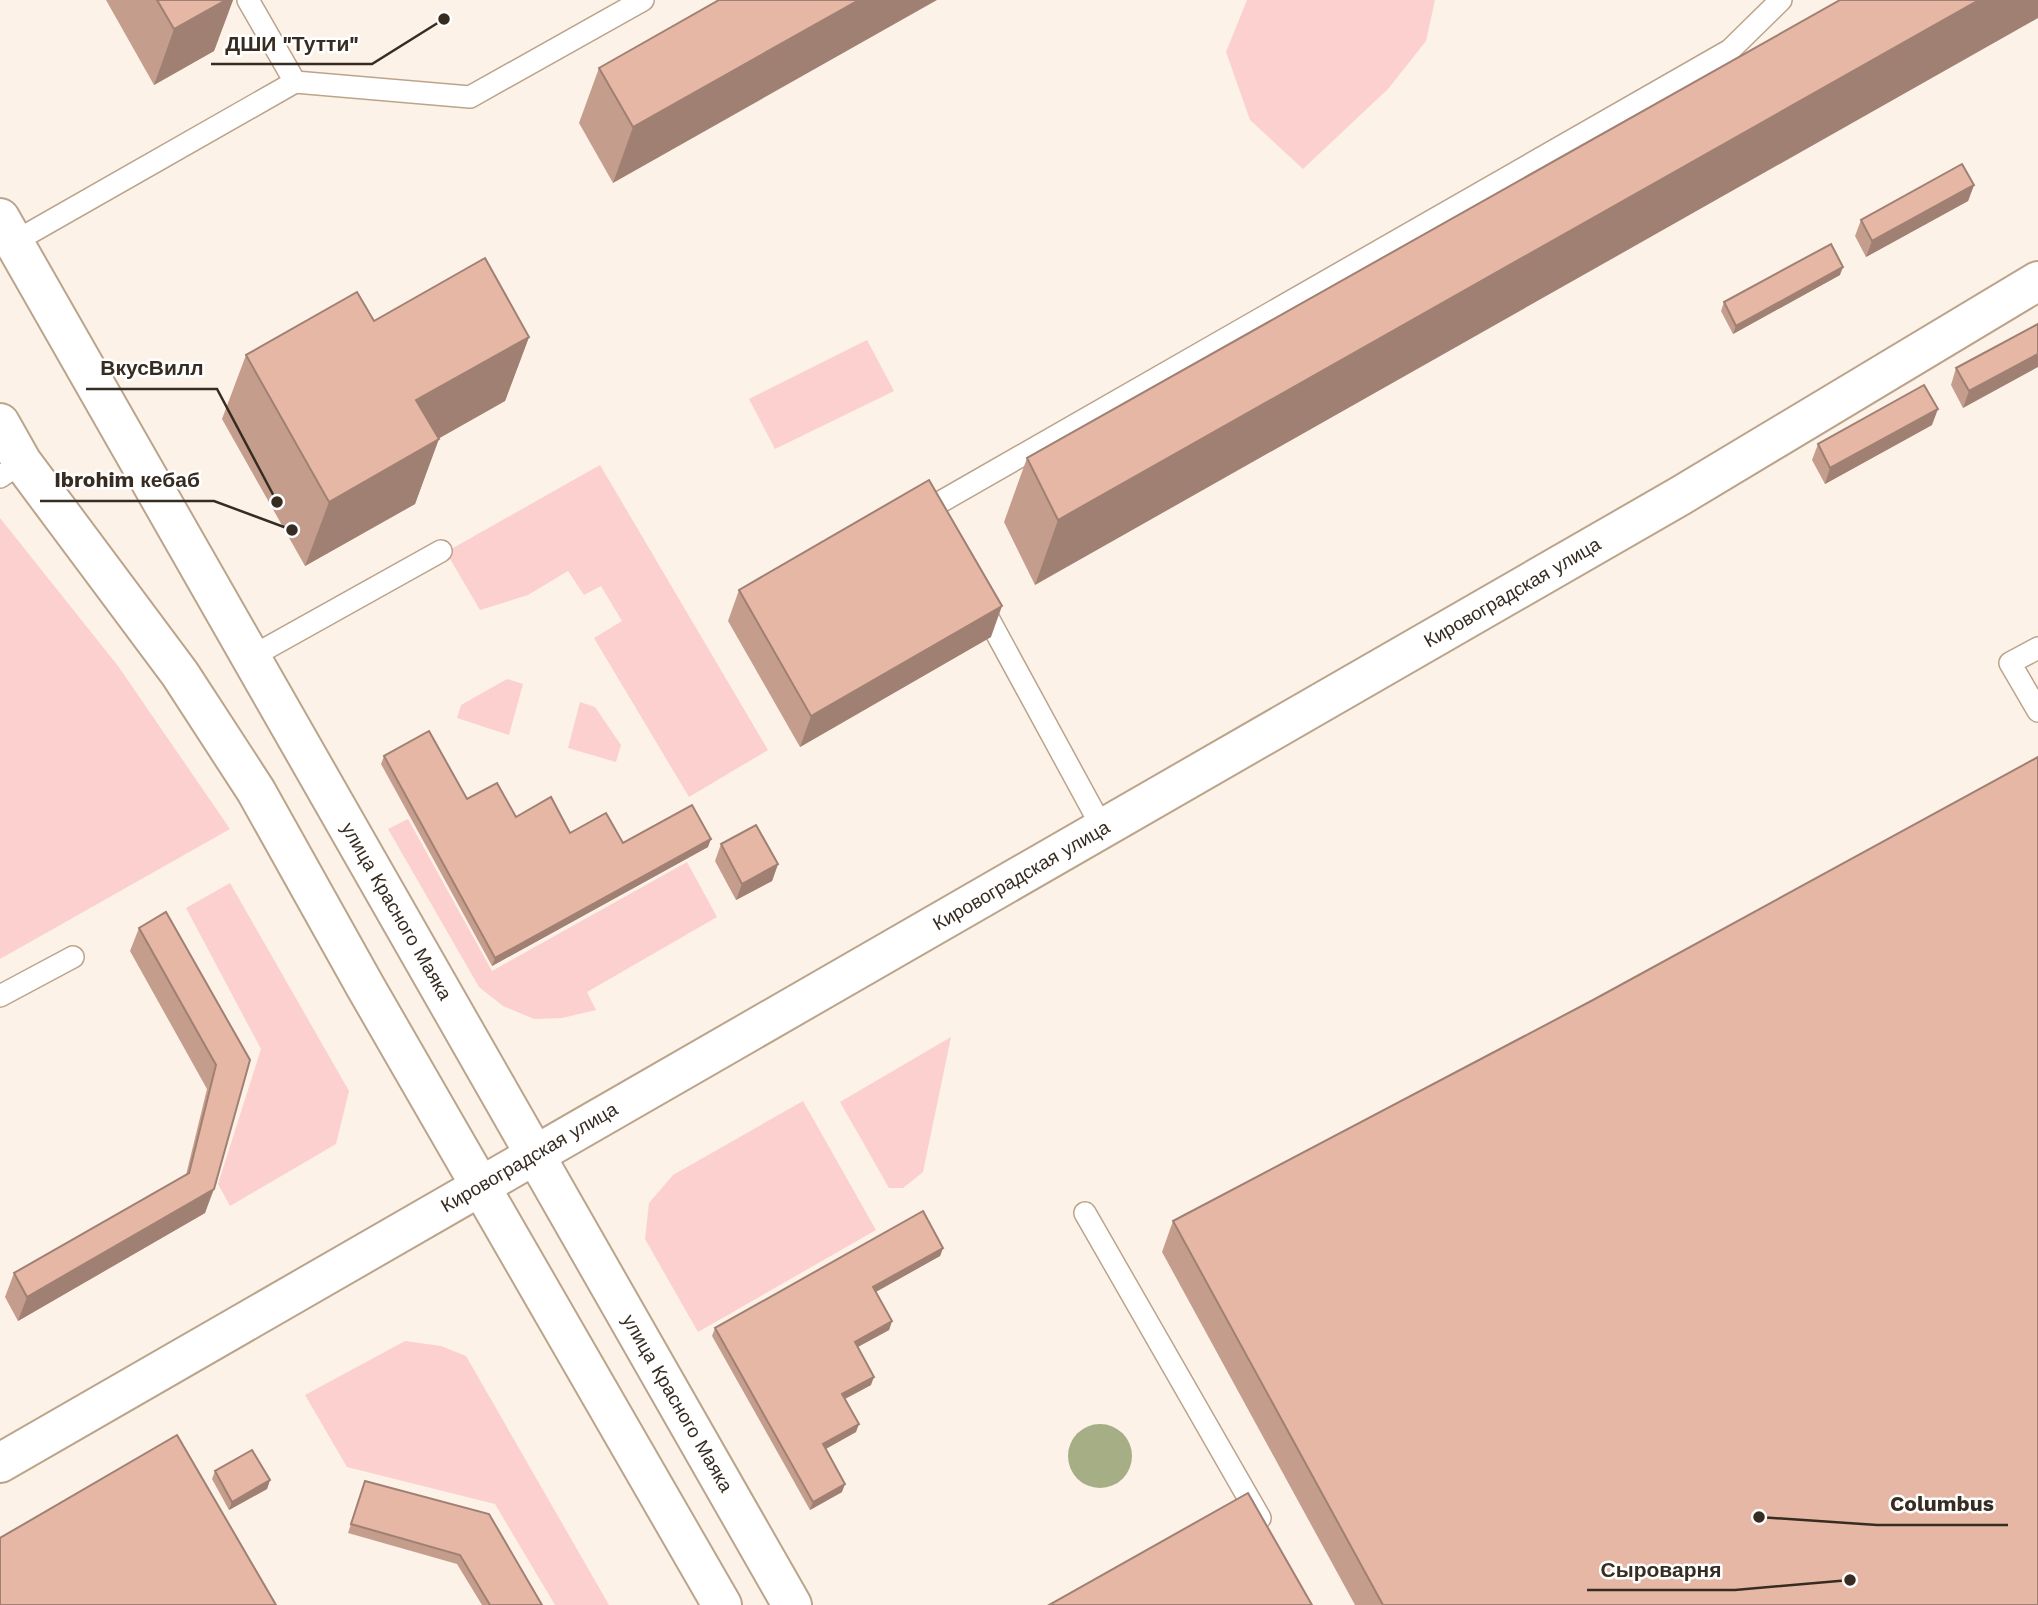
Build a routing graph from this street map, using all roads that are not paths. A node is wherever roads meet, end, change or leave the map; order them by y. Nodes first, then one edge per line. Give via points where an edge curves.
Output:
1 (248, 0) edge
2 (643, 0) edge
3 (1781, 0) edge
4 (295, 82) junction
5 (7, 230) edge
6 (2038, 281) edge
7 (0, 424) edge
8 (11, 469) edge
9 (949, 544) edge
10 (442, 551) dead end
11 (968, 579) edge
12 (2038, 648) edge
13 (251, 657) junction
14 (2038, 711) edge
15 (1102, 829) junction
16 (74, 957) dead end
17 (0, 996) edge
18 (536, 1152) junction
19 (479, 1185) junction
20 (1085, 1213) dead end
21 (0, 1463) edge
22 (1268, 1533) edge
23 (722, 1605) edge
24 (792, 1605) edge

1 - 4 lane
2 - 4 lane via 470,97
3 - 9 lane via 1730,50 930,508
4 - 5 lane
5 - 13 street, улица Красного Маяка
6 - 15 street, Кировоградская улица via 1723,471
7 - 8 street
8 - 19 street via 180,674 256,790
10 - 13 lane
11 - 15 lane
12 - 14 lane via 2010,663
13 - 18 street, улица Красного Маяка
15 - 18 street, Кировоградская улица
16 - 17 lane
18 - 19 street, Кировоградская улица
18 - 24 street, улица Красного Маяка
19 - 21 street, Кировоградская улица
19 - 23 street
20 - 22 lane

